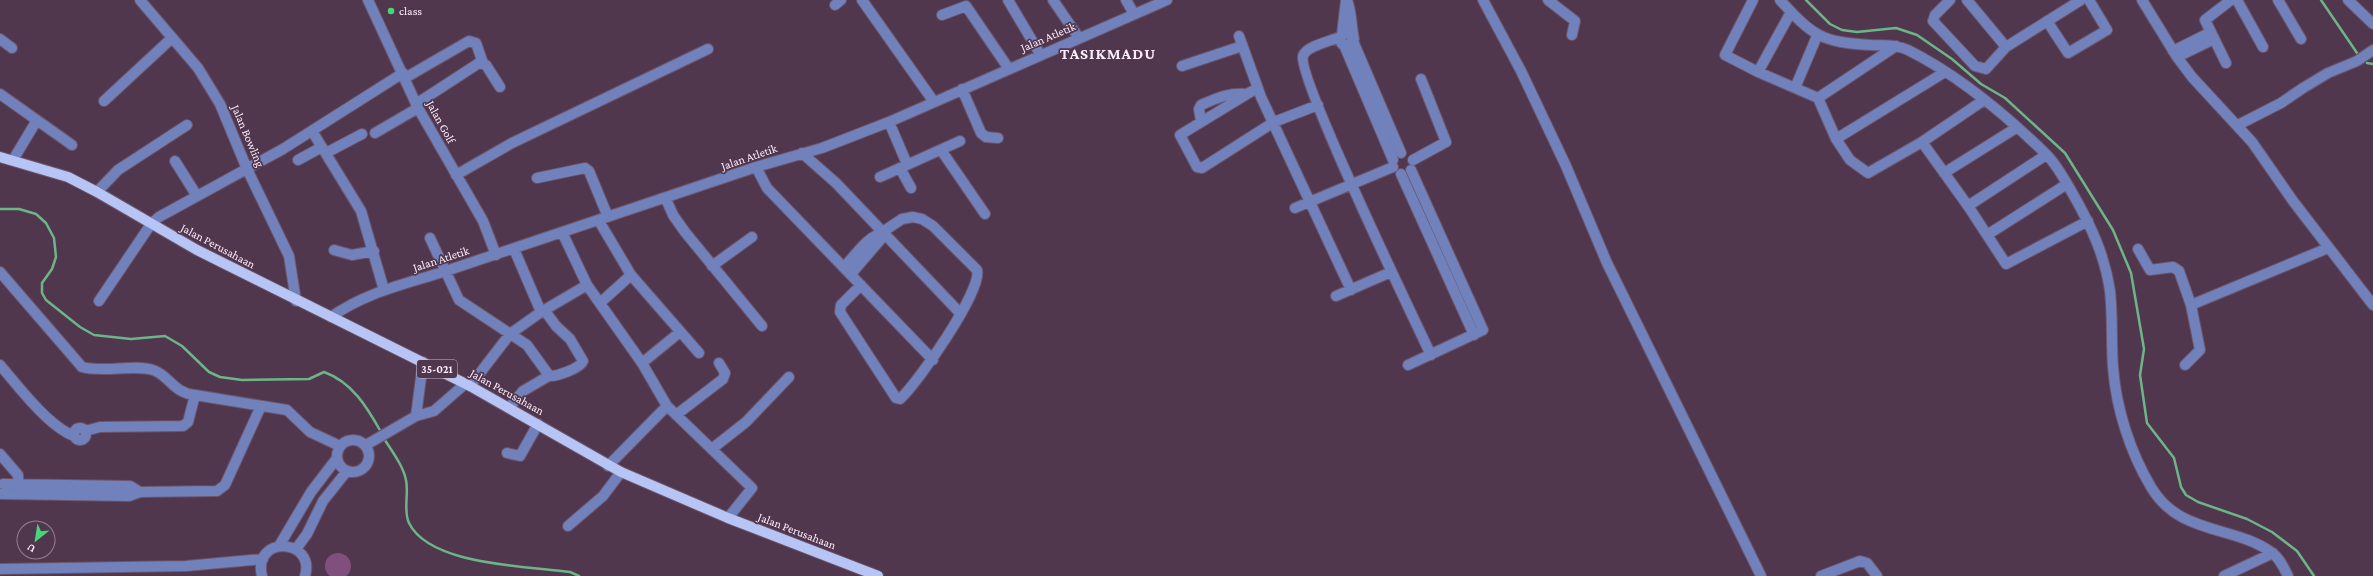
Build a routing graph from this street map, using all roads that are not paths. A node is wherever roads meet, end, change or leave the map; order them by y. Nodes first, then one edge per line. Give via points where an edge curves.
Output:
1 (140, 0) edge
2 (368, 0) edge
3 (862, 0) edge
4 (1008, 0) edge
5 (1053, 0) edge
6 (1126, 0) edge
7 (1167, 0) edge
8 (1346, 0) edge
9 (1482, 0) edge
10 (1548, 0) edge
11 (1753, 0) edge
12 (1780, 0) edge
13 (1950, 0) edge
14 (1967, 0) edge
15 (2076, 0) edge
16 (2081, 0) edge
17 (2089, 0) edge
18 (2142, 0) edge
19 (2231, 0) edge
20 (2237, 0) edge
21 (2278, 0) edge
22 (2348, 0) edge
23 (1791, 12) junction
24 (1134, 14) junction
25 (942, 15) dead end
26 (2047, 22) junction
27 (2373, 24) edge
28 (1572, 35) dead end
29 (1239, 36) dead end
30 (1817, 36) junction
31 (2212, 36) junction
32 (172, 38) junction
33 (1079, 38) junction
34 (1346, 38) junction
35 (2301, 39) dead end
36 (0, 40) edge
37 (1242, 46) junction
38 (1896, 46) junction
39 (2005, 46) junction
40 (2263, 47) dead end
41 (12, 48) dead end
42 (708, 49) dead end
43 (2373, 50) edge
44 (1040, 54) junction
45 (2175, 54) junction
46 (483, 63) junction
47 (2226, 63) dead end
48 (1182, 66) dead end
49 (1009, 69) junction
50 (1758, 72) junction
51 (1945, 72) junction
52 (404, 75) junction
53 (1421, 79) dead end
54 (500, 87) dead end
55 (1257, 88) junction
56 (1795, 88) junction
57 (962, 89) junction
58 (0, 94) edge
59 (1818, 98) junction
60 (1984, 100) junction
61 (104, 101) dead end
62 (934, 102) junction
63 (1318, 105) junction
64 (417, 106) junction
65 (37, 120) junction
66 (890, 122) junction
67 (1274, 122) junction
68 (187, 125) dead end
69 (2238, 125) junction
70 (2016, 128) junction
71 (312, 131) junction
72 (375, 133) dead end
73 (362, 134) dead end
74 (998, 138) dead end
75 (1836, 139) junction
76 (960, 141) dead end
77 (1922, 142) junction
78 (72, 145) dead end
79 (324, 150) junction
80 (941, 150) junction
81 (802, 153) junction
82 (2046, 155) junction
83 (0, 157) edge
84 (13, 160) junction
85 (298, 160) dead end
86 (1396, 160) junction
87 (175, 162) dead end
88 (904, 166) junction
89 (756, 167) junction
90 (1408, 168) junction
91 (247, 169) junction
92 (1944, 173) junction
93 (456, 175) junction
94 (880, 177) dead end
95 (537, 178) dead end
96 (2067, 184) junction
97 (1352, 185) junction
98 (911, 188) dead end
99 (96, 192) junction
100 (197, 196) junction
101 (666, 198) junction
102 (1311, 202) junction
103 (1968, 206) junction
104 (1295, 208) dead end
105 (985, 214) dead end
106 (603, 219) junction
107 (2088, 221) junction
108 (151, 224) junction
109 (562, 232) junction
110 (883, 233) junction
111 (1987, 235) junction
112 (752, 236) dead end
113 (430, 238) dead end
114 (1446, 248) junction
115 (2328, 248) junction
116 (514, 249) junction
117 (2138, 249) dead end
118 (334, 250) dead end
119 (374, 251) junction
120 (1437, 252) junction
121 (496, 255) junction
122 (712, 266) junction
123 (847, 270) junction
124 (446, 271) junction
125 (0, 272) edge
126 (1391, 272) junction
127 (630, 275) junction
128 (861, 284) junction
129 (587, 285) junction
130 (384, 290) junction
131 (1351, 290) junction
132 (1336, 296) dead end
133 (99, 301) dead end
134 (296, 301) junction
135 (600, 303) junction
136 (2191, 305) junction
137 (2373, 305) edge
138 (543, 311) junction
139 (960, 313) junction
140 (331, 317) junction
141 (762, 326) dead end
142 (680, 332) junction
143 (510, 334) junction
144 (1474, 335) junction
145 (699, 353) dead end
146 (1431, 355) junction
147 (933, 360) junction
148 (423, 362) junction
149 (642, 363) junction
150 (719, 363) dead end
151 (0, 365) edge
152 (1408, 365) dead end
153 (2185, 365) dead end
154 (548, 376) junction
155 (789, 377) dead end
156 (468, 385) junction
157 (195, 395) junction
158 (261, 406) junction
159 (667, 406) junction
160 (509, 408) junction
161 (676, 415) junction
162 (416, 416) junction
163 (538, 424) junction
164 (370, 443) junction
165 (340, 446) junction
166 (713, 448) junction
167 (507, 453) dead end
168 (0, 454) edge
169 (337, 458) junction
170 (608, 466) junction
171 (348, 471) junction
172 (621, 472) junction
173 (1, 487) edge
174 (19, 490) junction
175 (728, 518) junction
176 (568, 526) dead end
177 (279, 546) junction
178 (296, 549) junction
179 (2273, 553) junction
180 (263, 559) junction
181 (0, 569) edge
182 (262, 576) edge
183 (305, 576) edge
184 (878, 576) edge
185 (1762, 576) edge
186 (1821, 576) edge
187 (1877, 576) edge
188 (2224, 576) edge
189 (2288, 576) edge

1 - 32 street, Jalan Bowling
2 - 52 street, Jalan Golf
3 - 62 street
4 - 44 street
5 - 33 street
6 - 24 street
7 - 24 street, Jalan Atletik
8 - 34 street via 1352,18
9 - 185 street via 1521,71 1566,166 1607,263
10 - 28 street via 1575,21
11 - 50 street via 1725,55
12 - 23 street
13 - 39 street via 1933,21 1974,66 1986,69
14 - 39 street
15 - 39 street
16 - 26 street
17 - 26 street via 2107,30 2068,53
18 - 45 street
19 - 31 street via 2206,18
20 - 40 street
21 - 35 street
22 - 27 street
23 - 30 street
23 - 50 street
24 - 33 street, Jalan Atletik
25 - 49 street via 966,6
26 - 39 street
29 - 37 street
30 - 38 street via 1840,43
30 - 56 street
31 - 45 street
31 - 47 street
32 - 61 street
32 - 91 street, Jalan Bowling via 198,68 220,104
33 - 44 street, Jalan Atletik
34 - 63 street via 1307,50 1303,55 1303,64
34 - 86 street
36 - 41 street
37 - 48 street
37 - 55 street
38 - 51 street via 1906,49
38 - 59 street
42 - 93 street via 512,143
43 - 69 street via 2357,61 2309,84 2281,104
44 - 49 street, Jalan Atletik
45 - 69 street via 2192,77
46 - 52 street via 476,43 469,40
46 - 54 street
46 - 64 street via 462,73
49 - 57 street, Jalan Atletik
50 - 56 street
51 - 60 street
51 - 75 street
52 - 64 street, Jalan Golf
52 - 71 street
53 - 90 street via 1446,142
55 - 67 street
55 - 67 street via 1247,94 1224,95 1201,106 1201,122 1179,135 1200,169
56 - 59 street
57 - 62 street, Jalan Atletik
57 - 74 street via 981,133
58 - 65 street
59 - 75 street
60 - 70 street
60 - 77 street
62 - 66 street, Jalan Atletik
63 - 67 street
63 - 97 street
64 - 72 street
64 - 93 street, Jalan Golf
65 - 78 street
65 - 84 street
66 - 81 street, Jalan Atletik
66 - 88 street
67 - 102 street
68 - 99 street via 129,162 110,176
69 - 115 street
70 - 82 street
70 - 92 street
71 - 79 street
71 - 91 street
73 - 79 street
75 - 77 street via 1850,160 1868,173
76 - 80 street
77 - 92 street
79 - 85 street
79 - 119 street via 362,211
80 - 88 street
80 - 105 street
81 - 89 street, Jalan Atletik
81 - 110 street via 836,183
82 - 96 street
82 - 103 street
83 - 84 main road, Jalan Perusahaan / 35-021
84 - 99 main road, Jalan Perusahaan / 35-021 via 68,177
86 - 90 street
86 - 90 street via 1408,154
86 - 97 street
87 - 100 street
88 - 94 street
88 - 98 street
89 - 101 street, Jalan Atletik
89 - 123 street via 767,188
90 - 114 street
90 - 120 street
91 - 100 street
91 - 134 street, Jalan Bowling via 288,256
92 - 103 street
93 - 121 street, Jalan Golf via 483,221
95 - 106 street via 585,168
96 - 107 street
96 - 111 street
97 - 102 street
97 - 126 street
99 - 108 main road, Jalan Perusahaan / 35-021
100 - 108 street
101 - 106 street, Jalan Atletik
101 - 122 street via 674,216
102 - 104 street
102 - 131 street
103 - 111 street
106 - 109 street, Jalan Atletik
106 - 127 street
107 - 111 street via 2008,264 2004,263
107 - 179 street via 2100,248 2110,290 2116,396 2133,451 2151,488 2161,501 2184,518
108 - 133 street
108 - 134 main road, Jalan Perusahaan / 35-021
109 - 116 street, Jalan Atletik
109 - 129 street
110 - 123 street via 868,241
110 - 139 street
110 - 139 street via 902,219 922,219 933,226 975,266 978,276
112 - 122 street
113 - 124 street
114 - 120 street
114 - 144 street via 1483,330
115 - 136 street
115 - 137 street
116 - 121 street, Jalan Atletik
116 - 138 street
117 - 136 street via 2150,270 2173,267 2179,271
118 - 119 street via 352,255
119 - 130 street
120 - 144 street
121 - 124 street, Jalan Atletik
122 - 141 street
123 - 128 street
124 - 130 street, Jalan Atletik
124 - 143 street via 459,300
125 - 157 street via 82,367 154,370 173,386 187,394
126 - 131 street
126 - 146 street
127 - 135 street
127 - 142 street
128 - 147 street
128 - 147 street via 841,305 840,312 896,398 901,398
129 - 135 street
129 - 138 street
130 - 140 street, Jalan Atletik via 353,303
131 - 132 street
134 - 140 main road, Jalan Perusahaan / 35-021
135 - 149 street
136 - 153 street via 2200,350
138 - 143 street
138 - 154 street via 570,339 584,361 556,376
139 - 147 street
140 - 148 main road, Jalan Perusahaan / 35-021
142 - 145 street
142 - 149 street
143 - 154 street via 529,347
143 - 156 street
144 - 146 street
146 - 152 street
148 - 156 main road, Jalan Perusahaan / 35-021
148 - 162 street
149 - 159 street
150 - 161 street via 725,373 724,379
151 - 157 street via 45,414 63,431 74,436 77,429 85,431 100,427 183,426 188,422
154 - 160 street via 524,391
155 - 166 street via 746,422
156 - 160 main road, Jalan Perusahaan / 35-021
156 - 162 street via 440,407
157 - 158 street
158 - 165 street via 290,411 310,432
158 - 174 street via 222,488 213,492 140,492 129,496
159 - 161 street
159 - 170 street
160 - 163 main road, Jalan Perusahaan / 35-021
161 - 166 street
162 - 164 street
163 - 167 street via 520,456
163 - 170 main road, Jalan Perusahaan / 35-021
164 - 165 street via 350,439
164 - 171 street via 370,456 366,467 356,472
165 - 169 street
166 - 175 street via 753,489
168 - 174 street via 18,475
169 - 171 street via 340,466
169 - 177 street via 310,492
170 - 172 main road, Jalan Perusahaan / 35-021
171 - 178 street via 323,501 307,534
172 - 175 main road, Jalan Perusahaan / 35-021
172 - 176 street via 603,496
173 - 174 street
175 - 184 main road, Jalan Perusahaan / 35-021
177 - 178 street
177 - 180 street via 268,551
178 - 183 street via 305,560
179 - 188 street
179 - 189 street
180 - 181 street via 186,566
180 - 182 street
186 - 187 street via 1860,561 1867,563

